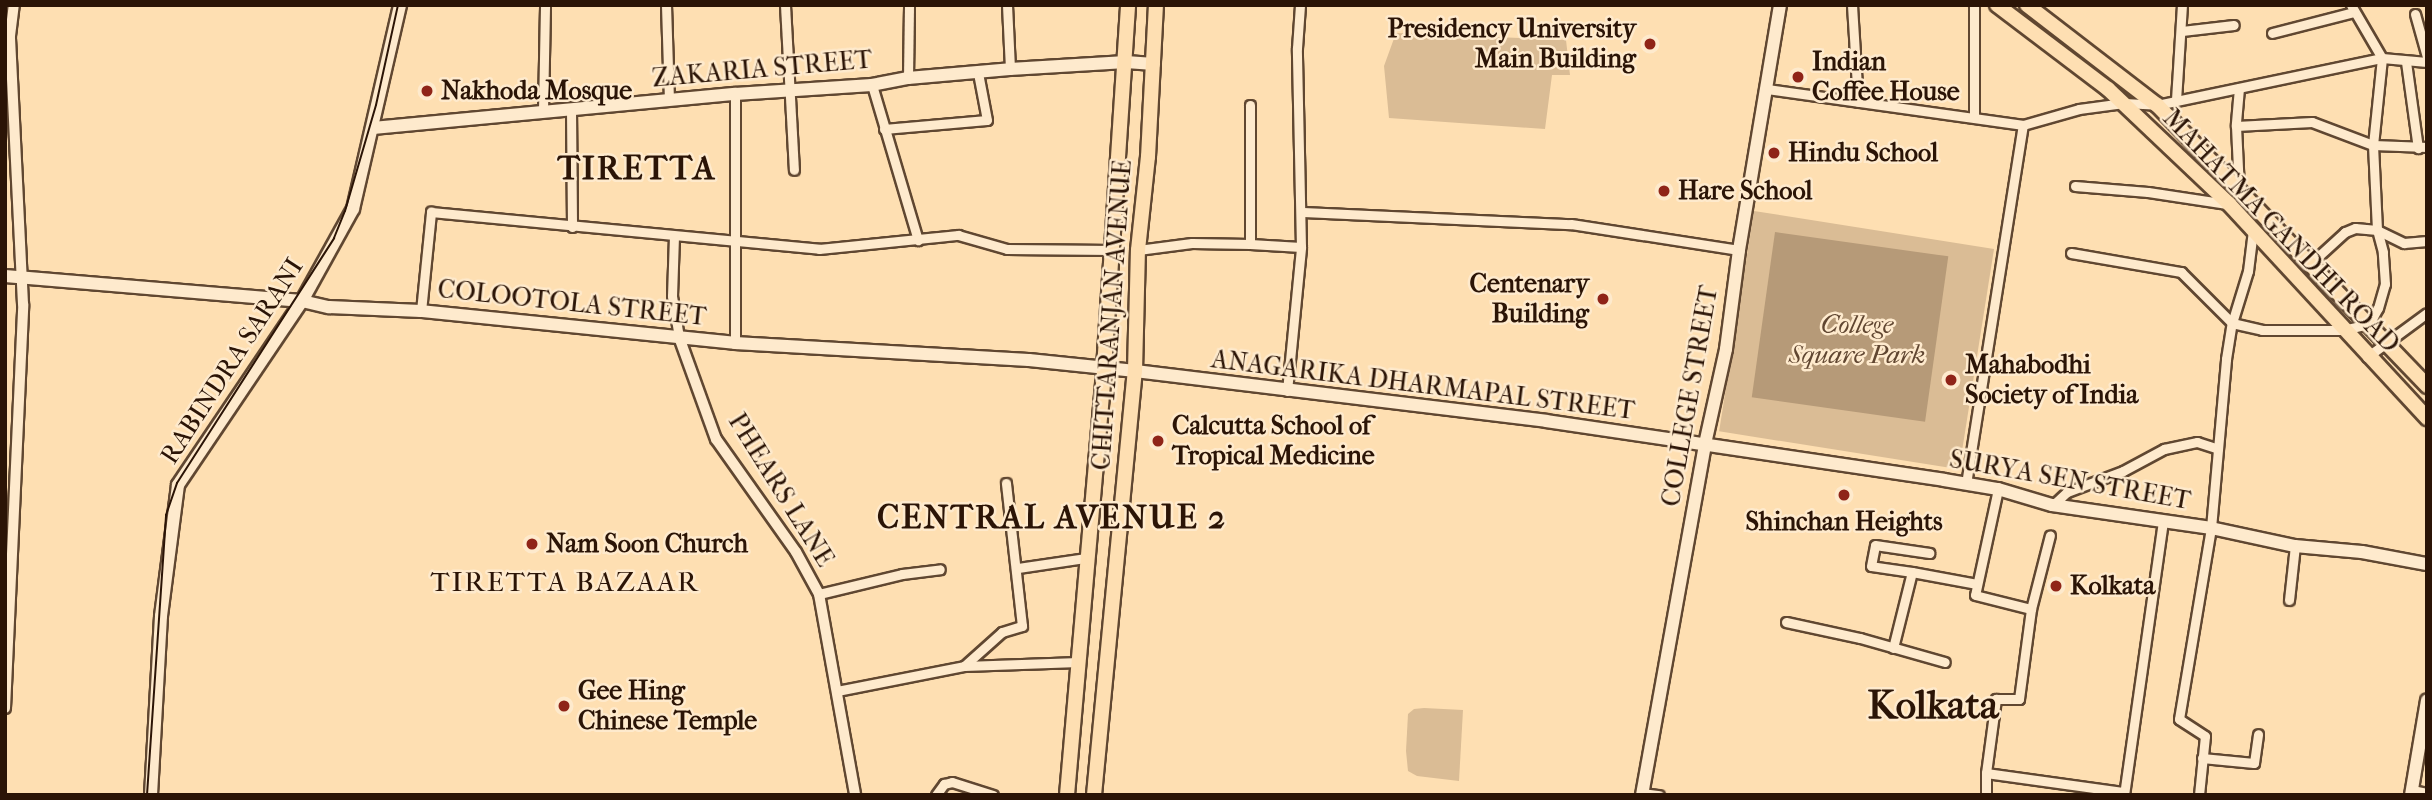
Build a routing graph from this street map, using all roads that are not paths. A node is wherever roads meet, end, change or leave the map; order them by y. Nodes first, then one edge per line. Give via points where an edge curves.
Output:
1 (14, 5) edge
2 (400, 5) edge
3 (545, 5) edge
4 (667, 5) edge
5 (785, 5) edge
6 (909, 5) edge
7 (1007, 5) edge
8 (1128, 5) edge
9 (1156, 5) edge
10 (1300, 5) edge
11 (1780, 5) edge
12 (1853, 5) edge
13 (1974, 5) edge
14 (1997, 5) edge
15 (2027, 5) edge
16 (2182, 5) edge
17 (2353, 9) edge
18 (2415, 14) dead end
19 (2234, 24) dead end
20 (2182, 31) junction
21 (2272, 33) dead end
22 (2382, 58) junction
23 (2427, 60) edge
24 (1126, 62) junction
25 (2406, 62) junction
26 (1154, 64) junction
27 (1010, 69) junction
28 (978, 73) junction
29 (908, 78) junction
30 (872, 85) junction
31 (2239, 88) junction
32 (1767, 89) junction
33 (787, 90) junction
34 (735, 93) junction
35 (669, 100) junction
36 (2176, 100) junction
37 (1858, 102) junction
38 (2124, 103) junction
39 (1250, 105) dead end
40 (2157, 105) junction
41 (571, 108) junction
42 (542, 111) junction
43 (1974, 117) junction
44 (2023, 125) junction
45 (2236, 126) junction
46 (373, 128) junction
47 (884, 129) junction
48 (2373, 145) junction
49 (2422, 147) edge
50 (794, 170) dead end
51 (2075, 186) dead end
52 (2239, 189) junction
53 (2229, 204) junction
54 (1303, 212) junction
55 (572, 227) junction
56 (2253, 230) junction
57 (2377, 230) junction
58 (674, 236) junction
59 (918, 240) junction
60 (2427, 242) edge
61 (733, 243) junction
62 (1250, 244) junction
63 (1301, 247) junction
64 (1112, 250) junction
65 (1138, 250) junction
66 (1738, 250) junction
67 (2071, 253) dead end
68 (2311, 263) junction
69 (5, 276) edge
70 (22, 278) junction
71 (302, 302) junction
72 (421, 311) junction
73 (2427, 313) edge
74 (2232, 323) junction
75 (2369, 324) junction
76 (2343, 331) junction
77 (679, 337) junction
78 (735, 343) junction
79 (2386, 343) junction
80 (2367, 357) junction
81 (1104, 368) junction
82 (1135, 371) junction
83 (2427, 386) edge
84 (1287, 391) junction
85 (2427, 418) edge
86 (1704, 444) junction
87 (2217, 449) junction
88 (1006, 483) dead end
89 (1966, 484) junction
90 (1998, 489) junction
91 (2053, 505) junction
92 (2163, 521) junction
93 (2211, 528) junction
94 (2050, 535) dead end
95 (2295, 546) junction
96 (9, 549) edge
97 (1929, 553) dead end
98 (1086, 558) junction
99 (2427, 564) edge
100 (1018, 568) junction
101 (940, 569) dead end
102 (1912, 572) junction
103 (1978, 584) junction
104 (819, 594) junction
105 (2289, 600) dead end
106 (2031, 608) junction
107 (1786, 622) dead end
108 (1893, 648) junction
109 (1079, 662) junction
110 (1945, 662) dead end
111 (964, 666) junction
112 (837, 691) junction
113 (2427, 700) edge
114 (5, 708) edge
115 (2258, 734) dead end
116 (2202, 758) junction
117 (1986, 773) junction
118 (2050, 783) junction
119 (2412, 792) edge
120 (2124, 793) edge
121 (2427, 793) edge
122 (1642, 794) edge
123 (150, 795) edge
124 (855, 795) edge
125 (936, 795) edge
126 (993, 795) edge
127 (1067, 795) edge
128 (1094, 795) edge
129 (1659, 795) edge
130 (1986, 795) edge
131 (2049, 795) edge
132 (2199, 795) edge

1 - 70 street via 10,36
2 - 46 main road, RABINDRA SARANI
3 - 42 street
4 - 35 street
5 - 33 street
6 - 29 street
7 - 27 street
8 - 24 main road
9 - 26 main road, CHITTARANJAN AVENUE
10 - 54 street via 1297,48
11 - 32 main road, COLLEGE STREET
12 - 37 street
13 - 43 street
14 - 38 main road, MAHATMA GANDHI ROAD
15 - 40 main road, MAHATMA GANDHI ROAD
16 - 20 street
17 - 21 street
17 - 22 street
18 - 23 street
19 - 20 street
20 - 36 street
22 - 25 street
22 - 31 street
22 - 48 street
23 - 25 street
24 - 26 main road, ZAKARIA STREET
24 - 27 main road, ZAKARIA STREET
24 - 64 main road
25 - 49 street
26 - 65 main road, CHITTARANJAN AVENUE
27 - 28 main road, ZAKARIA STREET
28 - 29 main road, ZAKARIA STREET
28 - 47 street via 987,120
29 - 30 main road, ZAKARIA STREET
30 - 33 main road, ZAKARIA STREET
30 - 47 street
31 - 36 street
31 - 45 street
32 - 37 street
32 - 66 main road, COLLEGE STREET
33 - 34 main road, ZAKARIA STREET
33 - 50 street
34 - 35 main road, ZAKARIA STREET
34 - 61 street
35 - 41 main road, ZAKARIA STREET
36 - 40 street
37 - 43 street
38 - 40 street
38 - 44 street via 2078,109
38 - 53 main road, MAHATMA GANDHI ROAD
39 - 62 street
40 - 52 main road, MAHATMA GANDHI ROAD
41 - 42 main road, ZAKARIA STREET
41 - 55 street
42 - 46 main road, ZAKARIA STREET
43 - 44 street
44 - 89 street
45 - 48 street via 2312,122
45 - 52 street
46 - 71 main road, RABINDRA SARANI via 353,209
47 - 59 street
48 - 49 street
48 - 57 street
51 - 53 street
52 - 68 main road, MAHATMA GANDHI ROAD
53 - 56 main road, MAHATMA GANDHI ROAD
54 - 63 street
54 - 66 street via 1571,224
55 - 58 street
55 - 72 street via 430,212
56 - 74 street via 2248,271
56 - 76 main road, MAHATMA GANDHI ROAD
57 - 60 street via 2404,243
57 - 68 street via 2355,228
57 - 75 street via 2385,284
58 - 61 street
58 - 77 street via 672,296
59 - 61 street via 824,249
59 - 64 street via 958,235 1007,250
61 - 78 street
62 - 63 street
62 - 65 street via 1192,243
63 - 84 street
64 - 81 main road
65 - 82 main road, CHITTARANJAN AVENUE
66 - 86 main road, COLLEGE STREET via 1726,349
67 - 74 street via 2181,272
68 - 75 main road, MAHATMA GANDHI ROAD
69 - 70 main road, COLOOTOLA STREET
70 - 71 main road, COLOOTOLA STREET
70 - 96 street
71 - 72 main road, COLOOTOLA STREET
71 - 123 main road, RABINDRA SARANI via 178,485 161,616
72 - 77 main road, COLOOTOLA STREET
73 - 79 street
74 - 76 street via 2262,330
74 - 87 street
75 - 76 street
75 - 79 main road, MAHATMA GANDHI ROAD
76 - 80 main road, MAHATMA GANDHI ROAD
77 - 78 main road, COLOOTOLA STREET
77 - 104 street, PHEARS LANE via 716,439 796,552
78 - 81 main road, COLOOTOLA STREET
79 - 80 street
79 - 83 main road, MAHATMA GANDHI ROAD
80 - 85 main road, MAHATMA GANDHI ROAD
81 - 82 main road, COLOOTOLA STREET
81 - 98 main road
82 - 84 main road, ANAGARIKA DHARMAPAL STREET
82 - 128 main road, CHITTARANJAN AVENUE
84 - 86 main road, ANAGARIKA DHARMAPAL STREET
86 - 89 main road, SURYA SEN STREET
86 - 122 main road, COLLEGE STREET
87 - 91 street via 2197,442 2164,449 2067,492
87 - 93 street
88 - 100 street
89 - 90 main road, SURYA SEN STREET
90 - 91 main road, SURYA SEN STREET
90 - 103 street
91 - 92 main road, SURYA SEN STREET
92 - 93 main road, SURYA SEN STREET
92 - 120 street
93 - 95 main road, SURYA SEN STREET
93 - 116 street via 2179,719 2205,736
94 - 106 street
95 - 99 main road, SURYA SEN STREET
95 - 105 street
96 - 114 street
97 - 102 street via 1875,545 1871,566
98 - 100 street
98 - 109 main road
100 - 111 street via 1022,626 1002,632
101 - 104 street
102 - 103 street
102 - 108 street
103 - 106 street via 1975,595
104 - 112 street, PHEARS LANE
106 - 117 street via 2019,699 1996,699
107 - 108 street
108 - 110 street
109 - 111 street
109 - 127 main road
111 - 112 street
112 - 124 street, PHEARS LANE
113 - 119 main road
115 - 116 street via 2254,763
116 - 132 street
117 - 118 street
117 - 130 street
118 - 120 street
118 - 131 street
119 - 121 street
122 - 129 street
125 - 126 street via 952,782

